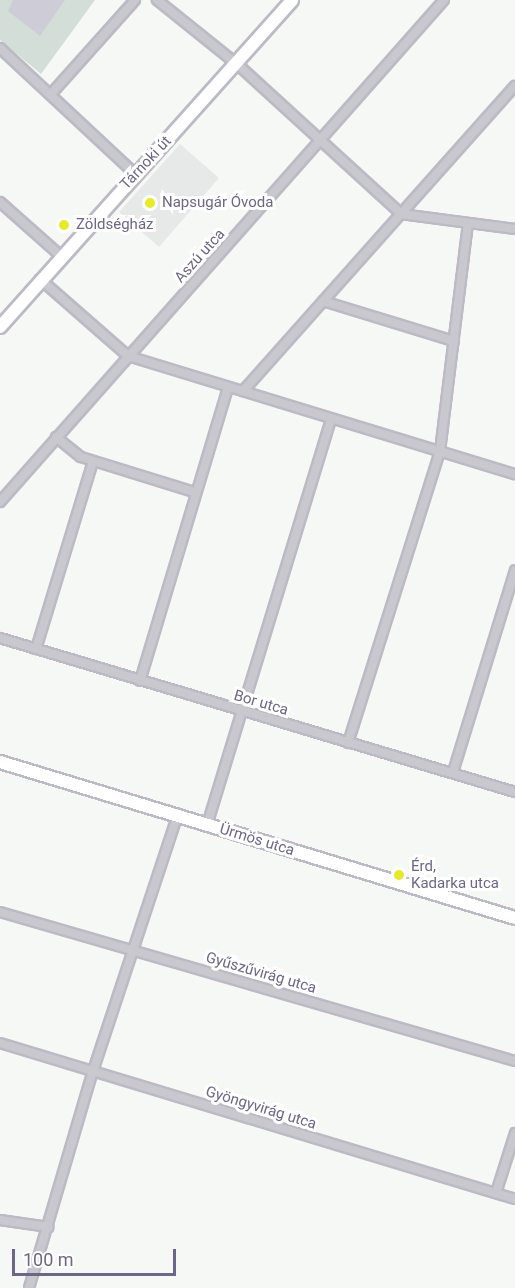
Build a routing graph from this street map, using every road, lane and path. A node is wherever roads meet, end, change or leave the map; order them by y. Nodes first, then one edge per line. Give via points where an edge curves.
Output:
1 (135, 0) edge
2 (157, 0) edge
3 (292, 0) edge
4 (444, 0) edge
5 (0, 48) edge
6 (237, 64) junction
7 (515, 86) edge
8 (51, 94) junction
9 (320, 141) junction
10 (135, 174) junction
11 (0, 202) edge
12 (401, 214) junction
13 (468, 224) junction
14 (515, 229) edge
15 (61, 256) junction
16 (40, 279) junction
17 (323, 301) junction
18 (0, 327) edge
19 (454, 341) junction
20 (128, 356) junction
21 (228, 387) junction
22 (243, 392) junction
23 (331, 419) junction
24 (56, 437) junction
25 (440, 451) junction
26 (93, 461) junction
27 (515, 474) edge
28 (194, 492) junction
29 (0, 502) edge
30 (515, 570) edge
31 (0, 638) edge
32 (36, 649) junction
33 (140, 681) junction
34 (241, 711) junction
35 (348, 742) junction
36 (0, 762) edge
37 (453, 771) junction
38 (515, 792) edge
39 (177, 817) junction
40 (207, 825) junction
41 (0, 912) edge
42 (515, 918) edge
43 (134, 951) junction
44 (0, 1043) edge
45 (515, 1061) edge
46 (93, 1071) junction
47 (515, 1133) edge
48 (496, 1194) junction
49 (515, 1199) edge
50 (0, 1220) edge
51 (48, 1227) junction
52 (29, 1288) edge

1 - 8 street
2 - 6 street
3 - 6 street, Tárnoki út
4 - 9 street, Aszú utca
5 - 8 street
6 - 9 street
6 - 10 street, Tárnoki út
7 - 12 street
8 - 10 street
9 - 12 street
9 - 20 street, Aszú utca
10 - 15 street, Tárnoki út
11 - 15 street
12 - 13 street
12 - 17 street
13 - 14 street
13 - 19 street
15 - 16 street, Tárnoki út
16 - 18 street, Tárnoki út
16 - 20 street
17 - 19 street
17 - 22 street
19 - 25 street
20 - 21 street
20 - 24 street, Aszú utca
21 - 22 street
21 - 28 street
22 - 23 street
23 - 25 street
23 - 34 street
24 - 26 street via 68,449
24 - 29 street, Aszú utca
25 - 27 street
25 - 35 street
26 - 28 street
26 - 32 street
28 - 33 street
30 - 37 street
31 - 32 street, Bor utca
32 - 33 street, Bor utca
33 - 34 street, Bor utca
34 - 35 street, Bor utca
34 - 40 street
35 - 37 street, Bor utca
36 - 39 street, Ürmös utca
37 - 38 street, Bor utca
39 - 40 street, Ürmös utca
39 - 43 street
40 - 42 street, Ürmös utca
41 - 43 street, Gyűszűvirág utca
43 - 45 street, Gyűszűvirág utca
43 - 46 street
44 - 46 street, Gyöngyvirág utca
46 - 48 street, Gyöngyvirág utca
46 - 51 street
47 - 48 street
48 - 49 street, Gyöngyvirág utca
50 - 51 street
51 - 52 street

